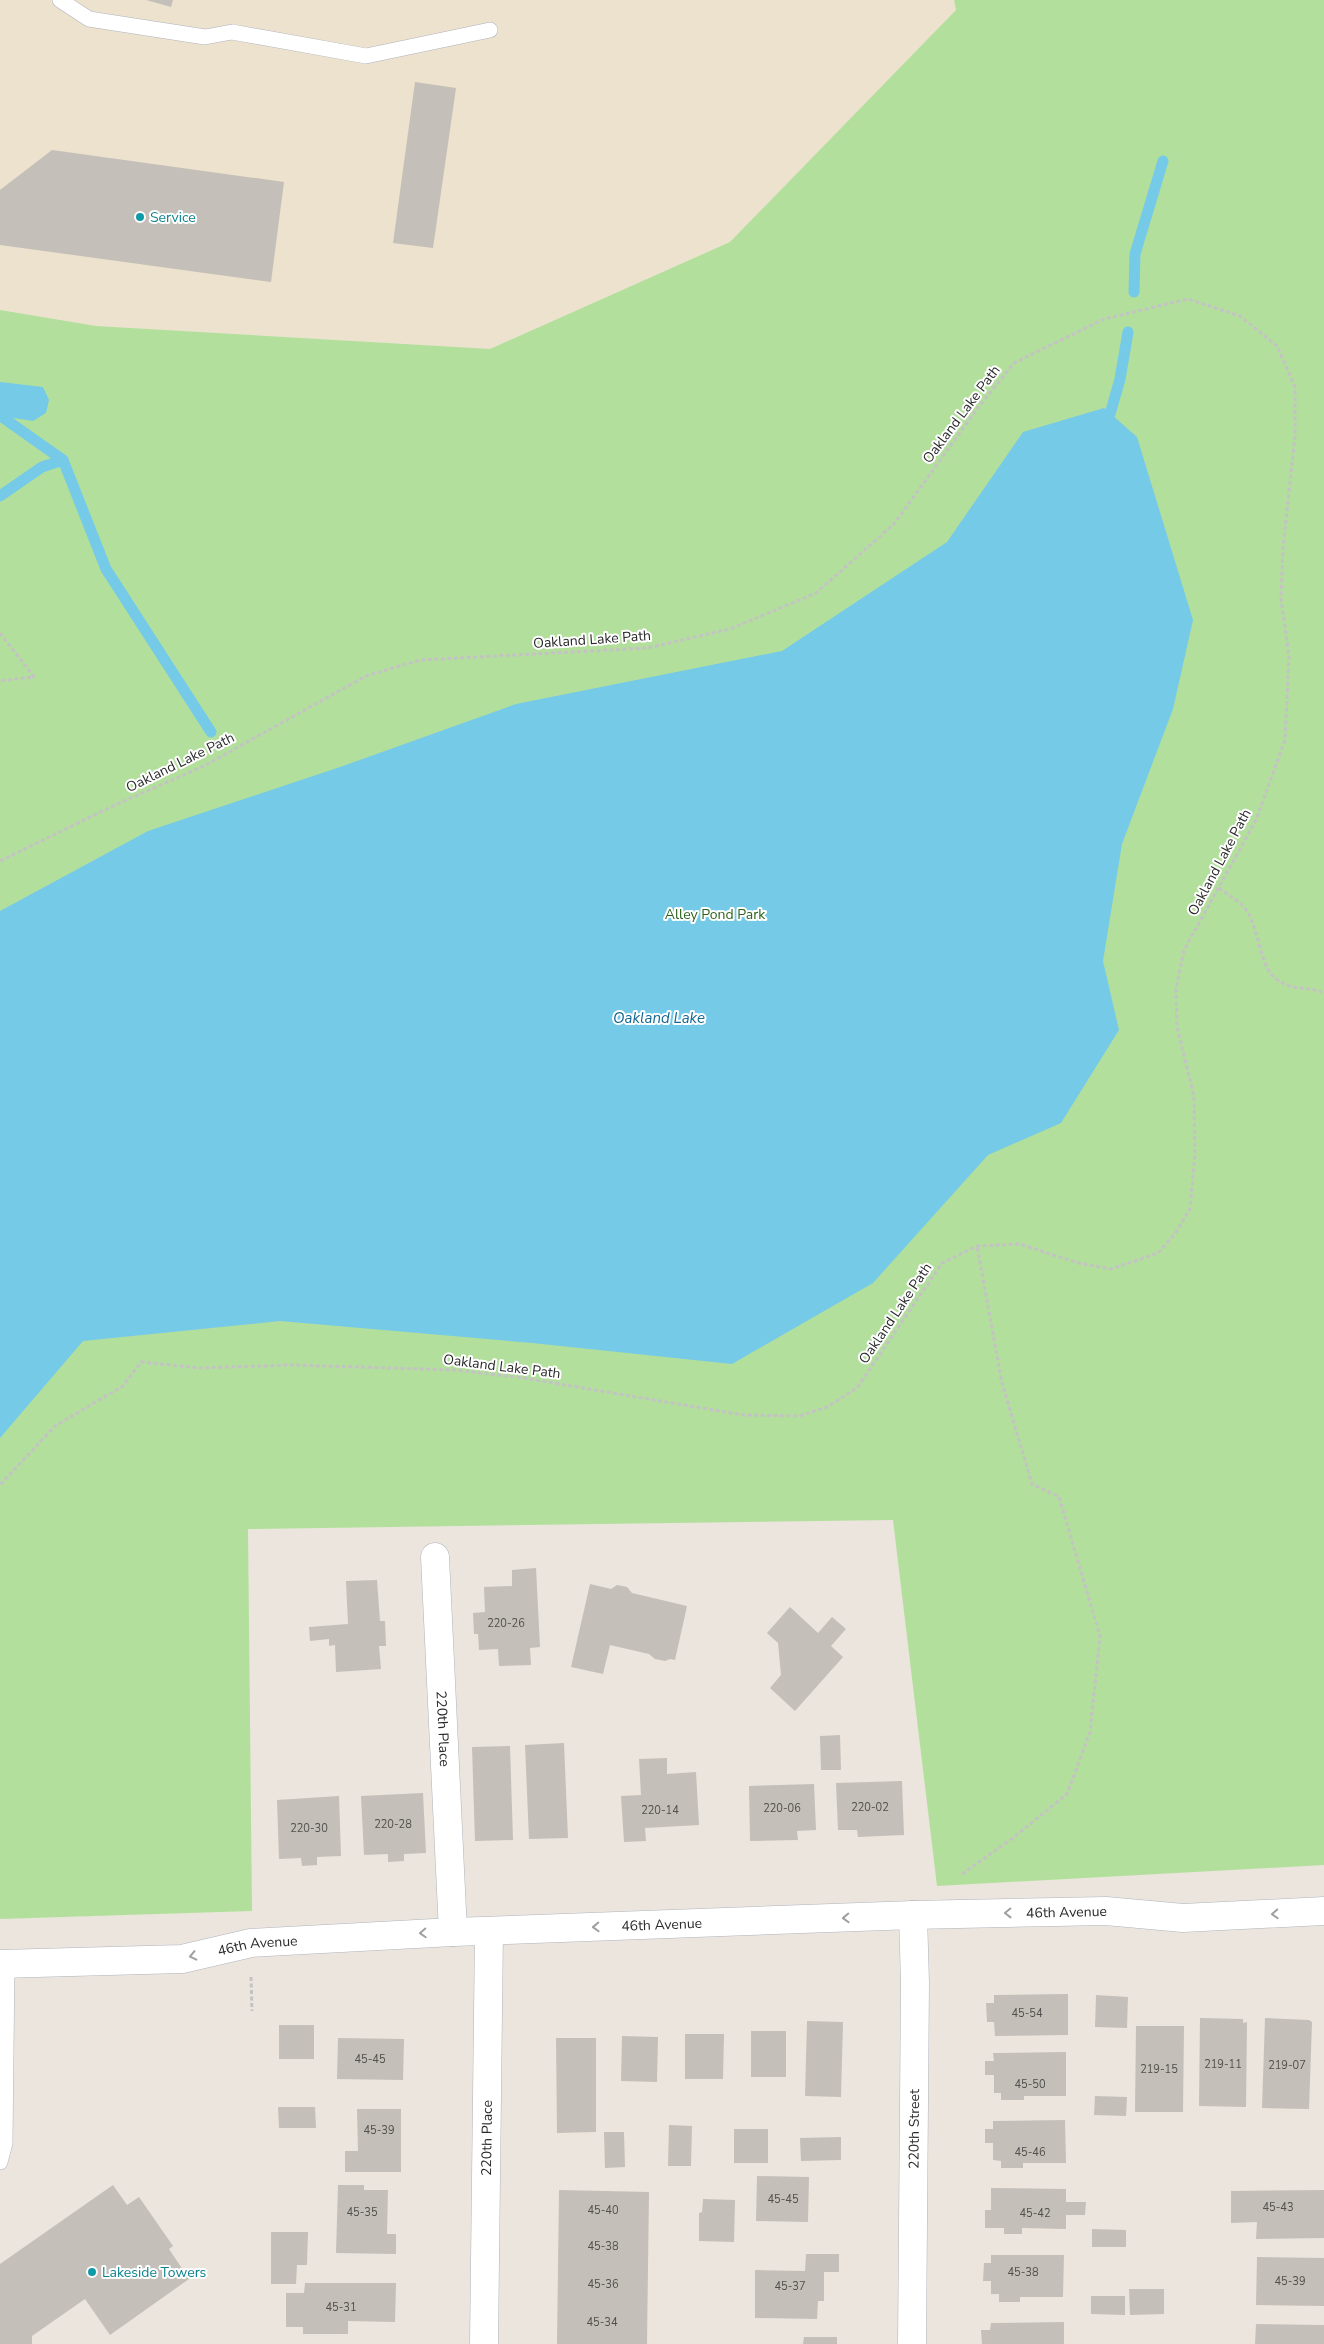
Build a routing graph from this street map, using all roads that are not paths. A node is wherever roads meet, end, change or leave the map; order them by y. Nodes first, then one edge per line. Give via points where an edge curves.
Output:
1 (60, 0) edge
2 (490, 30) dead end
3 (435, 1558) dead end
4 (1324, 1911) edge
5 (913, 1915) junction
6 (489, 1931) junction
7 (453, 1932) junction
8 (4, 1964) edge
9 (0, 2162) edge
10 (484, 2344) edge
11 (912, 2344) edge

1 - 2 lane via 89,19 205,37 232,32 366,56
3 - 7 street, 220th Place
4 -> 5 street, 46th Avenue via 1183,1918 1106,1912
5 -> 6 street, 46th Avenue
5 - 11 street, 220th Street
6 - 7 street, 46th Avenue
6 - 10 street, 220th Place
7 -> 8 street, 46th Avenue via 251,1943 182,1959
8 - 9 lane via 5,2143

